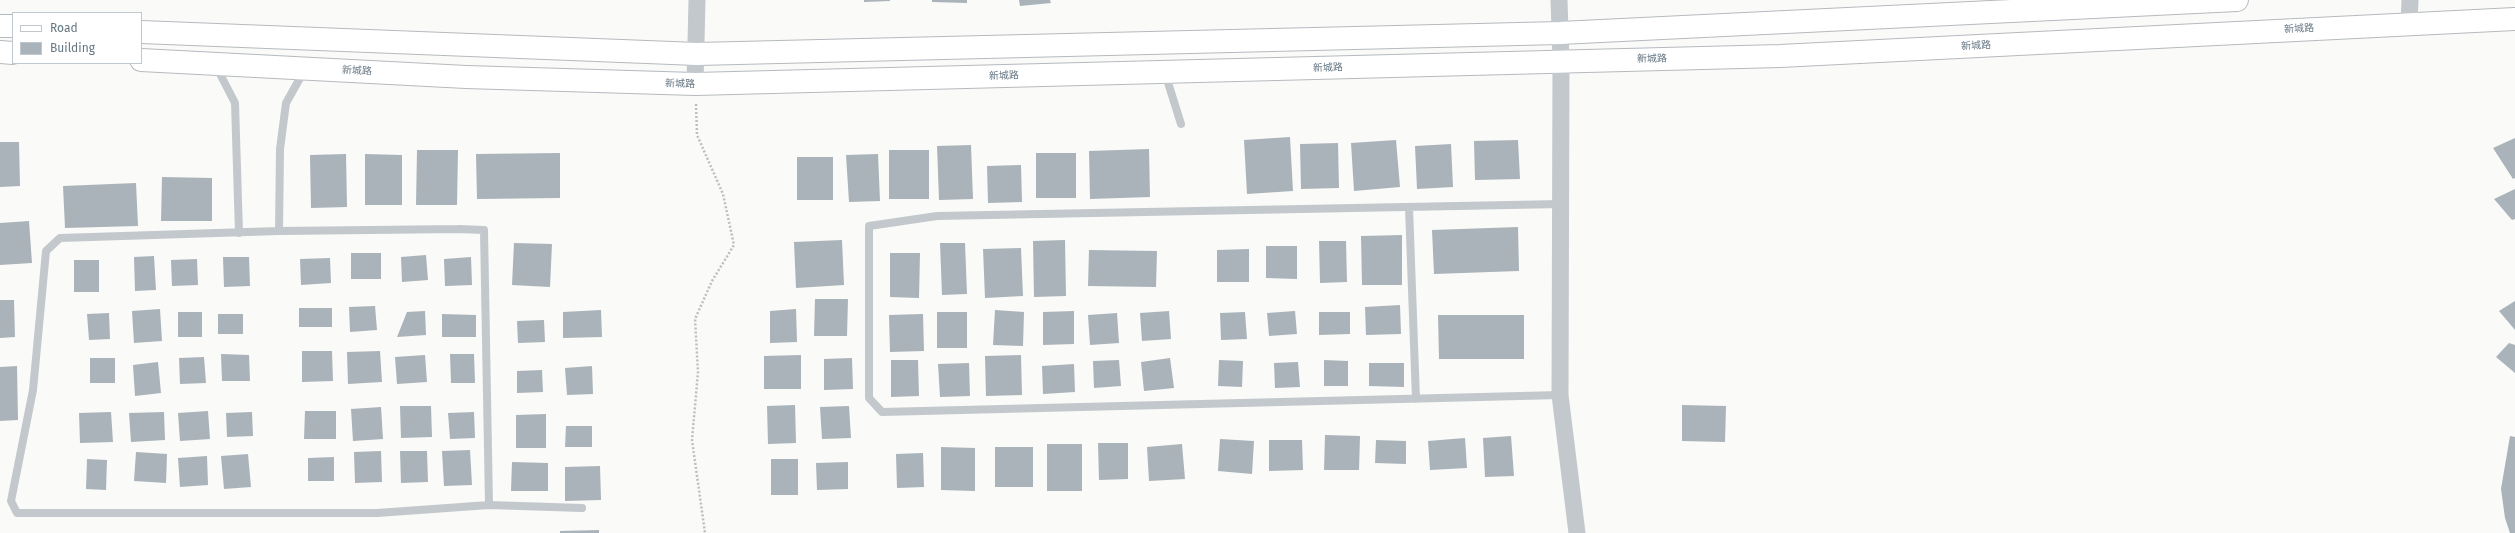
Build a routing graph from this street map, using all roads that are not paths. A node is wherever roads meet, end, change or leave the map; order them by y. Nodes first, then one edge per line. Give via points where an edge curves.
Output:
1 (697, 0) edge
2 (1559, 0) edge
3 (2237, 0) edge
4 (2410, 0) edge
5 (2515, 19) edge
6 (2410, 23) junction
7 (0, 26) edge
8 (12, 26) edge
9 (142, 32) edge
10 (1560, 33) junction
11 (0, 52) edge
12 (12, 53) edge
13 (697, 54) junction
14 (142, 60) edge
15 (1561, 62) junction
16 (215, 64) junction
17 (305, 69) junction
18 (1165, 72) junction
19 (696, 84) junction
20 (1181, 124) dead end
21 (1561, 204) junction
22 (1409, 207) junction
23 (280, 231) junction
24 (238, 233) junction
25 (1560, 395) junction
26 (1416, 399) junction
27 (489, 505) junction
28 (582, 508) dead end
29 (1577, 533) edge

1 - 13 street
2 - 10 street
3 - 10 main road
4 - 6 street
5 - 6 main road, 新城路
6 - 15 main road, 新城路 via 1780,56
7 - 8 main road
9 - 13 main road
10 - 13 main road
10 - 15 street
11 - 12 main road
13 - 19 street
14 - 16 main road, 新城路
15 - 18 main road, 新城路
15 - 21 street
16 - 17 main road, 新城路
16 - 24 lane via 235,103
17 - 19 main road, 新城路
17 - 23 lane via 286,103 280,149
18 - 19 main road, 新城路
18 - 20 lane
21 - 22 lane
21 - 25 street
22 - 26 lane
22 - 26 lane via 937,216 869,226 869,398 882,412
23 - 24 lane
23 - 27 lane via 484,230
24 - 27 lane via 60,238 46,251 33,390 11,501 17,513 377,513
25 - 26 lane
25 - 29 street
27 - 28 lane

